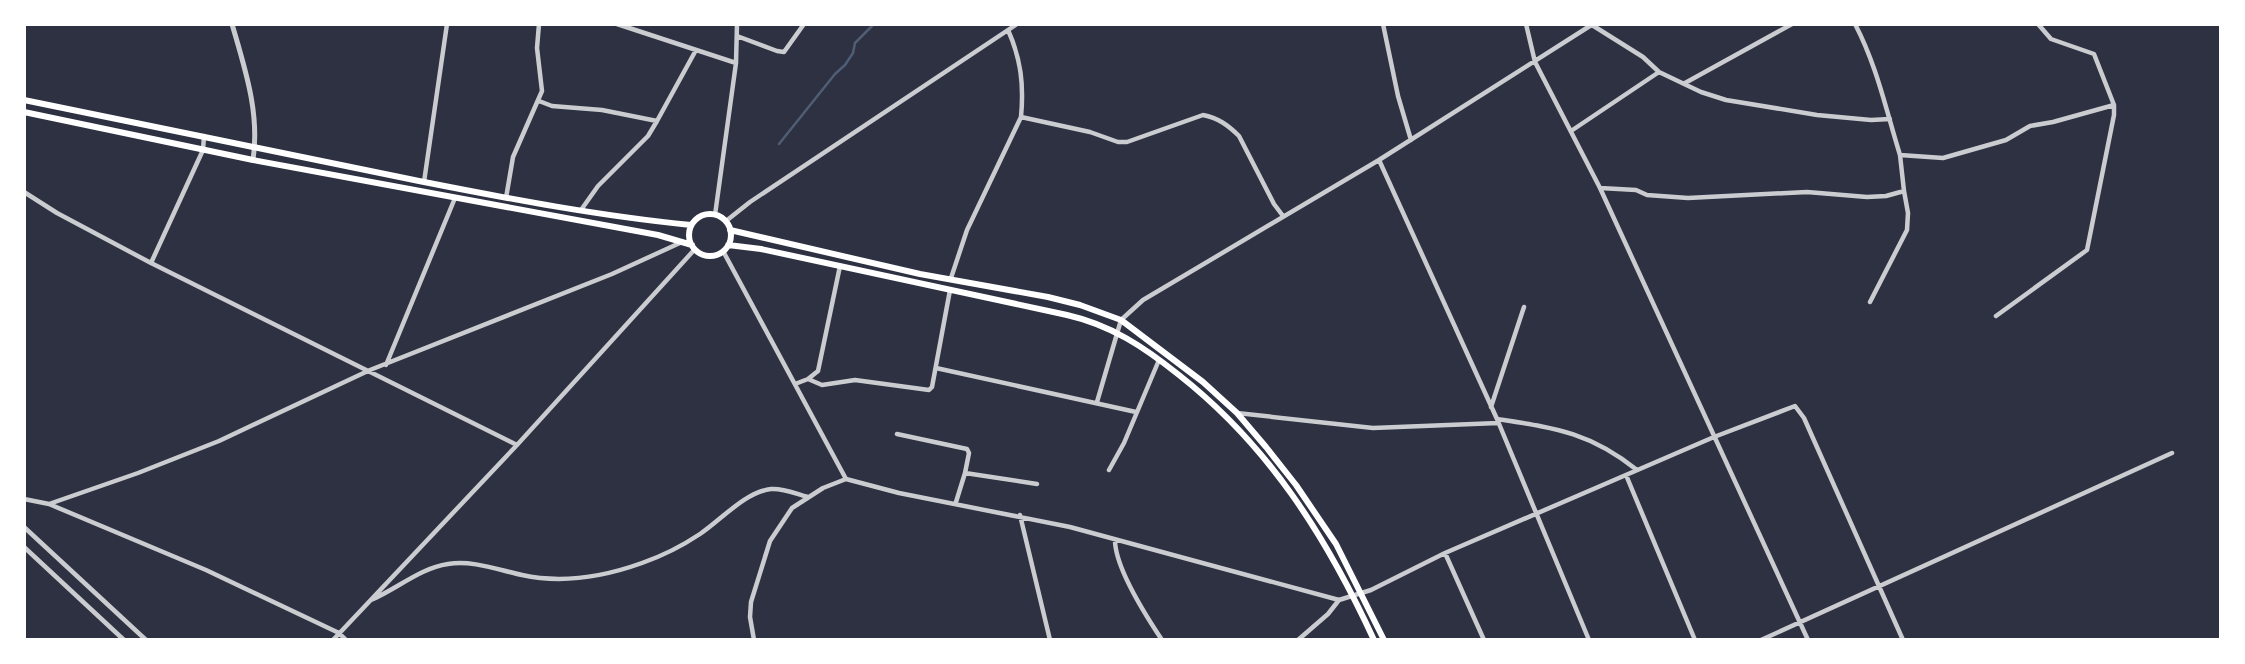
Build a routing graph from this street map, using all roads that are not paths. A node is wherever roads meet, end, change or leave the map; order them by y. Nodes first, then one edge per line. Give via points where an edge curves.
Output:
1 (232, 24) edge
2 (447, 24) edge
3 (539, 24) edge
4 (617, 24) edge
5 (737, 24) edge
6 (804, 24) edge
7 (1017, 24) edge
8 (1383, 24) edge
9 (1526, 24) edge
10 (1792, 24) edge
11 (1855, 24) edge
12 (2038, 24) edge
13 (1593, 25) edge
14 (1008, 30) junction
15 (737, 36) junction
16 (696, 50) junction
17 (1535, 62) junction
18 (736, 63) junction
19 (1659, 72) junction
20 (1684, 83) junction
21 (24, 100) edge
22 (539, 101) junction
23 (2114, 105) junction
24 (24, 112) edge
25 (1021, 117) junction
26 (1890, 119) junction
27 (657, 121) junction
28 (1571, 131) junction
29 (204, 136) junction
30 (1411, 140) junction
31 (255, 148) junction
32 (203, 150) junction
33 (1900, 155) junction
34 (253, 160) junction
35 (1380, 160) junction
36 (424, 182) junction
37 (433, 184) junction
38 (1600, 188) junction
39 (1904, 191) junction
40 (24, 192) edge
41 (431, 194) junction
42 (455, 198) junction
43 (506, 198) junction
44 (580, 211) junction
45 (715, 215) junction
46 (1283, 216) junction
47 (726, 221) junction
48 (691, 225) junction
49 (730, 230) junction
50 (683, 241) junction
51 (728, 245) junction
52 (694, 247) junction
53 (723, 251) junction
54 (151, 263) junction
55 (840, 265) junction
56 (951, 278) junction
57 (950, 290) junction
58 (1870, 302) dead end
59 (1524, 307) dead end
60 (1996, 316) dead end
61 (1121, 320) junction
62 (1117, 331) junction
63 (1160, 359) junction
64 (386, 365) junction
65 (936, 368) junction
66 (370, 370) junction
67 (808, 379) junction
68 (795, 384) junction
69 (1097, 402) junction
70 (1491, 408) junction
71 (1136, 412) junction
72 (1237, 413) junction
73 (1497, 421) junction
74 (897, 434) dead end
75 (1714, 437) junction
76 (517, 445) junction
77 (2172, 453) dead end
78 (1109, 470) dead end
79 (1637, 470) junction
80 (965, 473) junction
81 (1626, 475) junction
82 (846, 479) junction
83 (1037, 484) dead end
84 (809, 497) junction
85 (24, 499) edge
86 (956, 503) junction
87 (49, 504) junction
88 (1536, 514) junction
89 (1020, 515) junction
90 (24, 527) edge
91 (1115, 540) junction
92 (24, 547) edge
93 (1445, 553) junction
94 (1881, 586) junction
95 (1362, 593) junction
96 (1354, 595) junction
97 (1339, 600) junction
98 (368, 601) junction
99 (1801, 622) junction
100 (339, 633) junction
101 (124, 639) edge
102 (146, 639) edge
103 (333, 639) edge
104 (346, 639) edge
105 (754, 639) edge
106 (1050, 639) edge
107 (1162, 639) edge
108 (1298, 639) edge
109 (1374, 639) edge
110 (1384, 639) edge
111 (1484, 639) edge
112 (1589, 639) edge
113 (1695, 639) edge
114 (1760, 639) edge
115 (1808, 639) edge
116 (1903, 639) edge

1 - 31 street via 254,101
2 - 36 street
3 - 22 street
4 - 16 street
5 - 15 street
6 - 15 street via 784,52
7 - 14 street
8 - 30 street
9 - 17 street
10 - 20 street
11 - 26 street
12 - 23 street via 2051,39 2094,54
13 - 17 street
13 - 19 street
14 - 25 street via 1021,64
14 - 47 street
15 - 18 street
16 - 18 street
16 - 27 street
17 - 28 street
17 - 30 street
18 - 45 street
19 - 20 street
19 - 28 street
20 - 26 street via 1726,100 1817,115
21 - 29 main road
22 - 27 street
22 - 43 street via 513,157
23 - 33 street via 2030,126 2006,140 1943,158
23 - 60 street via 2087,250
24 - 32 main road
25 - 46 street via 1127,142 1191,118 1212,117 1239,135
25 - 56 street via 967,230
26 - 33 street
27 - 44 street
28 - 38 street
29 - 31 main road
29 - 32 street
30 - 35 street
31 - 34 street
31 - 36 main road
32 - 34 main road
32 - 54 street
33 - 39 street
34 - 41 main road
35 - 46 street
35 - 70 street
36 - 37 main road
37 - 41 main road
37 - 43 main road
38 - 39 street via 1688,198 1807,192 1875,197
38 - 75 street
39 - 58 street via 1909,213 1906,230
40 - 54 street
41 - 42 main road
42 - 50 main road
42 - 64 street
43 - 44 main road
44 - 48 main road
45 - 47 main road
45 - 48 main road via 702,216
46 - 61 street via 1143,300
47 - 49 main road
48 - 52 main road
49 - 51 main road
49 - 56 main road
50 - 52 main road
50 - 64 street
51 - 53 main road
51 - 55 main road
52 - 53 main road via 709,256
52 - 76 street
53 - 68 street
54 - 66 street
55 - 57 main road
55 - 67 street via 818,371
56 - 61 main road via 1048,297
57 - 62 main road via 1086,319
57 - 65 street
59 - 70 street
61 - 62 street
61 - 72 main road
62 - 63 main road
62 - 69 street
63 - 71 street
63 - 96 main road via 1247,436 1310,521
64 - 66 street
65 - 67 street via 929,390 855,380 822,385
65 - 69 street
66 - 76 street
66 - 87 street via 219,440
67 - 68 street
68 - 82 street
69 - 71 street
70 - 73 street
71 - 78 street
72 - 73 street via 1373,428
72 - 95 main road via 1302,495
73 - 79 street via 1567,432 1614,452
73 - 88 street
74 - 80 street via 964,447 969,453
75 - 79 street
75 - 94 street via 1795,406
75 - 99 street
76 - 98 street
77 - 94 street
79 - 81 street
80 - 83 street
80 - 86 street
81 - 88 street
81 - 113 street
82 - 84 street
82 - 86 street
84 - 98 street via 780,489 763,491 680,546 592,578 530,577 450,563 422,572
84 - 105 street via 787,515 766,549 751,602
85 - 87 street
86 - 89 street
87 - 100 street via 206,569
88 - 93 street
88 - 112 street
89 - 91 street
89 - 106 street
90 - 102 street
91 - 97 street
91 - 107 street via 1119,561
92 - 101 street
93 - 95 street
93 - 111 street
94 - 99 street
94 - 116 street
95 - 96 street
95 - 110 main road
96 - 97 street
96 - 109 main road
97 - 108 street
98 - 100 street
99 - 114 street
99 - 115 street
100 - 103 street
100 - 104 street

